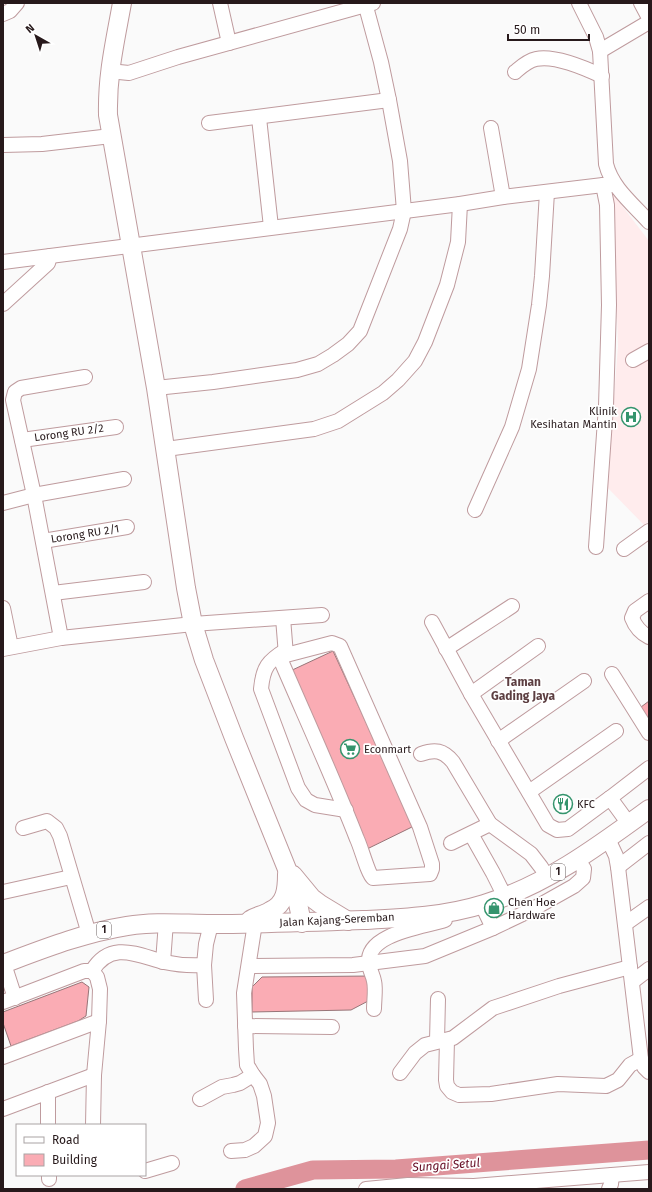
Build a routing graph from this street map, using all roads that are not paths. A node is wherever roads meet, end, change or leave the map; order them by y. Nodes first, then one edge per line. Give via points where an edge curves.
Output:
1 (17, 3) edge
2 (122, 3) edge
3 (220, 3) edge
4 (579, 3) edge
5 (641, 3) edge
6 (368, 4) edge
7 (3, 14) edge
8 (649, 18) edge
9 (649, 22) edge
10 (230, 43) junction
11 (600, 51) junction
12 (109, 72) junction
13 (515, 72) dead end
14 (602, 76) junction
15 (388, 100) junction
16 (259, 118) junction
17 (209, 123) dead end
18 (491, 128) dead end
19 (111, 136) junction
20 (3, 145) edge
21 (609, 185) junction
22 (546, 192) junction
23 (503, 197) junction
24 (460, 204) junction
25 (404, 211) junction
26 (649, 222) edge
27 (270, 227) junction
28 (132, 246) junction
29 (50, 256) junction
30 (3, 262) edge
31 (3, 304) edge
32 (649, 351) edge
33 (633, 360) dead end
34 (85, 377) dead end
35 (156, 388) junction
36 (116, 427) dead end
37 (22, 440) junction
38 (166, 449) junction
39 (124, 479) dead end
40 (34, 495) junction
41 (3, 503) edge
42 (476, 510) dead end
43 (127, 527) dead end
44 (649, 531) edge
45 (43, 541) junction
46 (596, 547) dead end
47 (624, 549) dead end
48 (144, 582) dead end
49 (53, 593) junction
50 (649, 601) edge
51 (512, 606) dead end
52 (3, 608) edge
53 (322, 615) dead end
54 (283, 618) junction
55 (432, 622) dead end
56 (193, 624) junction
57 (649, 637) edge
58 (62, 638) junction
59 (538, 646) dead end
60 (7, 648) edge
61 (446, 649) junction
62 (286, 652) junction
63 (612, 674) dead end
64 (584, 681) dead end
65 (471, 694) junction
66 (616, 731) dead end
67 (649, 733) edge
68 (498, 741) junction
69 (421, 754) dead end
70 (649, 768) edge
71 (529, 792) junction
72 (610, 798) junction
73 (649, 809) edge
74 (346, 810) junction
75 (490, 824) junction
76 (629, 824) junction
77 (24, 828) dead end
78 (471, 834) junction
79 (608, 839) junction
80 (450, 843) dead end
81 (649, 843) edge
82 (578, 860) junction
83 (618, 867) junction
84 (287, 869) junction
85 (71, 877) junction
86 (548, 878) junction
87 (3, 892) edge
88 (505, 897) junction
89 (482, 905) junction
90 (649, 907) edge
91 (464, 909) junction
92 (348, 921) junction
93 (166, 922) junction
94 (250, 923) junction
95 (302, 923) junction
96 (211, 924) junction
97 (625, 924) junction
98 (493, 928) junction
99 (89, 934) junction
100 (164, 962) junction
101 (369, 962) junction
102 (3, 964) edge
103 (204, 965) junction
104 (249, 966) junction
105 (630, 967) junction
106 (649, 969) edge
107 (92, 971) junction
108 (632, 982) junction
109 (438, 998) dead end
110 (9, 1000) edge
111 (206, 1000) dead end
112 (374, 1008) dead end
113 (99, 1021) junction
114 (245, 1026) junction
115 (332, 1027) dead end
116 (644, 1028) edge
117 (442, 1041) junction
118 (3, 1057) edge
119 (641, 1059) junction
120 (649, 1072) edge
121 (400, 1073) dead end
122 (94, 1075) junction
123 (253, 1075) junction
124 (48, 1092) junction
125 (200, 1099) dead end
126 (3, 1109) edge
127 (48, 1124) edge
128 (93, 1124) edge
129 (231, 1151) dead end
130 (172, 1163) dead end
131 (146, 1171) edge
132 (649, 1172) edge
133 (612, 1175) junction
134 (366, 1189) edge
135 (609, 1189) edge

1 - 7 street
2 - 12 main road
3 - 10 street
4 - 11 street
5 - 8 street
6 - 10 street
6 - 15 street
9 - 11 street
10 - 12 street via 129,73
11 - 14 street
12 - 19 main road via 108,115
13 - 14 street via 524,64 545,58 574,64
14 - 21 street
15 - 16 street
15 - 25 street via 400,161
16 - 17 street
16 - 27 street
18 - 23 street
19 - 20 street via 42,144
19 - 28 main road
21 - 22 street
21 - 26 street
21 - 46 street via 606,406
22 - 23 street
22 - 42 street via 542,276 529,369 512,427
23 - 24 street
24 - 25 street
24 - 38 street via 458,242 447,285 425,342 415,361 383,393 338,421 314,429
25 - 27 street
25 - 35 street via 400,229 360,331 333,355 318,364 297,370
27 - 28 street
28 - 29 street
28 - 35 main road
29 - 30 street
29 - 31 street via 48,263
32 - 33 street
34 - 37 street via 22,388 14,392 13,400
35 - 38 main road
36 - 37 street, Lorong RU 2/2
37 - 40 street
38 - 56 main road
39 - 40 street
40 - 41 street
40 - 45 street
43 - 45 street, Lorong RU 2/1
44 - 47 street
45 - 49 street
48 - 49 street
49 - 58 street
50 - 57 street via 635,612 632,618 634,624
51 - 61 street
52 - 60 street
53 - 54 street
54 - 56 street
54 - 62 street
55 - 61 street
56 - 58 street
56 - 84 main road via 204,660
58 - 60 street
59 - 65 street
61 - 65 street
62 - 74 street via 282,663
62 - 74 street via 274,657 267,664 261,689 298,788 306,800 315,805
62 - 74 street via 332,643 340,646 420,827 432,864 430,874 373,878
63 - 67 street
64 - 68 street
65 - 68 street
66 - 71 street
68 - 71 street
69 - 75 street via 430,751 448,756
70 - 72 street
71 - 72 street via 548,825 557,830 568,829
72 - 76 street
73 - 76 main road, Jalan Kajang-Seremban / 1
75 - 78 street
75 - 86 street via 531,854
76 - 79 main road, Jalan Kajang-Seremban / 1
77 - 85 street via 47,821 56,828
78 - 80 street
78 - 88 street
79 - 82 main road, Jalan Kajang-Seremban / 1
79 - 83 street
81 - 83 street
82 - 86 main road, Jalan Kajang-Seremban / 1
82 - 98 street via 584,869 583,878 574,886
83 - 97 street
84 - 92 main road via 312,898
84 - 94 main road via 284,899 271,911 253,918
84 - 95 main road via 295,889
85 - 87 street
85 - 99 street
86 - 88 main road, Jalan Kajang-Seremban / 1
88 - 89 main road, Jalan Kajang-Seremban / 1
89 - 91 main road, Jalan Kajang-Seremban / 1
89 - 98 street
90 - 97 street
91 - 92 main road, Jalan Kajang-Seremban / 1
91 - 101 street via 444,921 394,934 375,948
92 - 95 main road, Jalan Kajang-Seremban / 1
93 - 96 main road, Jalan Kajang-Seremban / 1
93 - 99 main road, Jalan Kajang-Seremban / 1
93 - 100 street
94 - 95 main road, Jalan Kajang-Seremban / 1
94 - 96 main road, Jalan Kajang-Seremban / 1
94 - 104 street
96 - 103 street
97 - 105 street
98 - 101 street via 425,956
99 - 102 main road, Jalan Kajang-Seremban / 1
100 - 103 street via 184,966
100 - 107 street via 139,954 118,952 108,955
101 - 104 street via 353,965
101 - 112 street via 374,981
102 - 110 street
103 - 111 street
104 - 114 street via 244,993
105 - 108 street
105 - 117 street via 559,986 493,1008 453,1038
106 - 108 street
107 - 110 street via 84,971
107 - 113 street via 97,977 100,989
108 - 116 street
109 - 117 street
113 - 118 street
113 - 122 street
114 - 115 street
114 - 123 street via 248,1065
116 - 119 street
117 - 119 street via 447,1086 459,1095 491,1094 558,1084 606,1086 618,1080 630,1065
117 - 121 street via 425,1045 415,1053
119 - 120 street
122 - 124 street
122 - 128 street
123 - 125 street
123 - 129 street via 260,1084 264,1096 268,1123 265,1136 245,1150
124 - 126 street
124 - 127 street
130 - 131 street
132 - 133 street
133 - 134 street via 474,1186 408,1185
133 - 135 street

